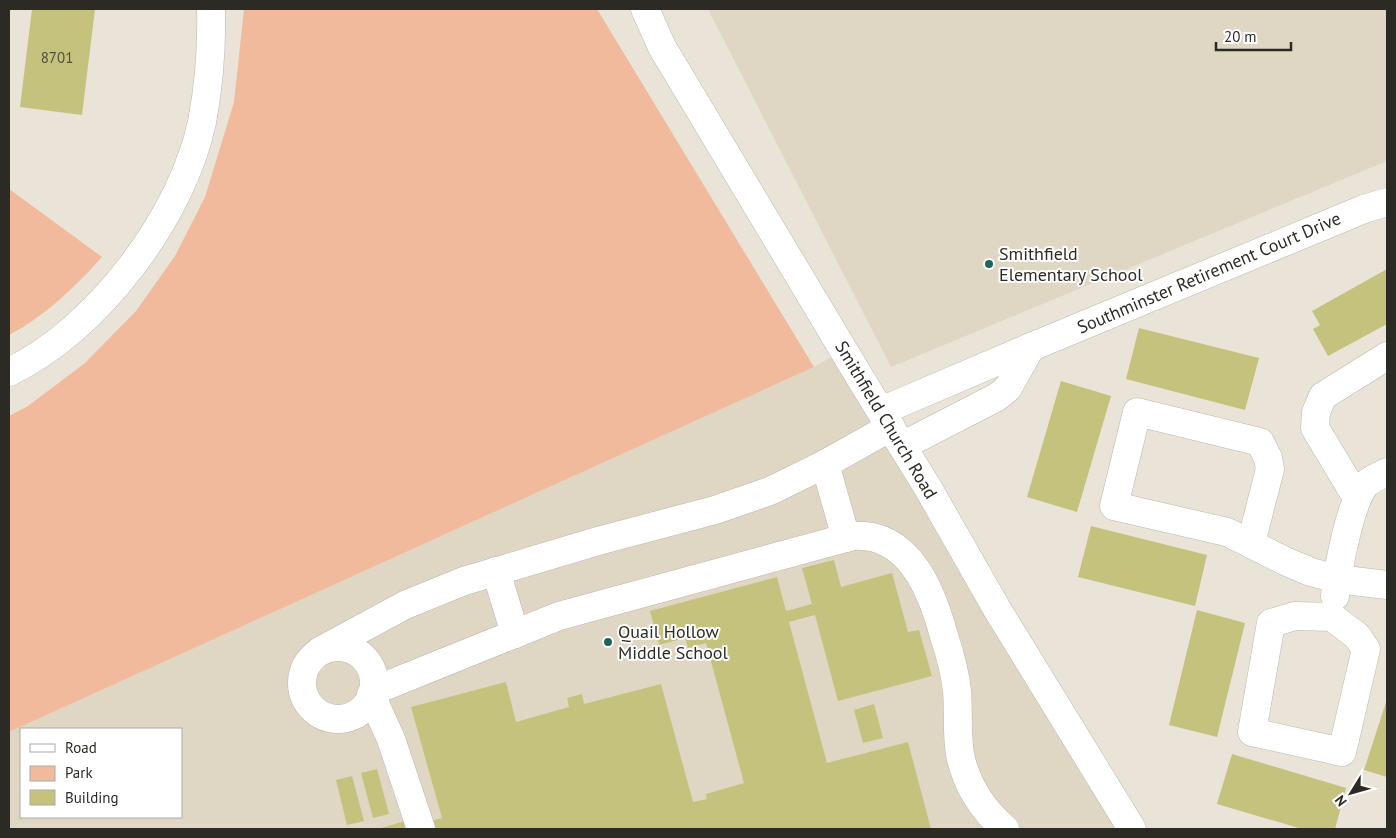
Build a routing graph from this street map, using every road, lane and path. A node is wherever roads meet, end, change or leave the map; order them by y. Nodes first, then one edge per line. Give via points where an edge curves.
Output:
1 (211, 9) edge
2 (645, 9) edge
3 (1387, 202) edge
4 (1031, 347) junction
5 (1387, 356) edge
6 (9, 372) edge
7 (891, 428) junction
8 (824, 464) junction
9 (1387, 472) edge
10 (1357, 498) junction
11 (846, 538) junction
12 (1251, 543) junction
13 (496, 571) junction
14 (1337, 579) junction
15 (1387, 585) edge
16 (1332, 617) junction
17 (515, 634) junction
18 (320, 652) junction
19 (372, 693) junction
20 (421, 829) edge
21 (1005, 829) edge
22 (1132, 829) edge

1 - 6 street via 210,71 202,123 190,161 168,210 124,277 99,306 60,339
2 - 7 street, Smithfield Church Road via 662,47
3 - 4 street, Southminster Retirement Court Drive
4 - 7 street, Southminster Retirement Court Drive
4 - 7 street via 1008,388 997,397
5 - 10 street via 1323,396 1316,412 1315,428
7 - 8 street
7 - 22 street, Smithfield Church Road
8 - 11 street
8 - 13 street via 770,491 715,510
9 - 10 street via 1366,484
10 - 14 street
11 - 17 street via 586,608
11 - 21 street via 867,535 880,538 902,552 929,592 953,665 961,758 973,791
12 - 12 street via 1270,469 1260,442 1137,412 1114,506 1227,532
12 - 14 street via 1287,562
13 - 17 street
13 - 18 street via 405,605
14 - 15 street
14 - 16 street
16 - 16 street via 1295,616 1271,623 1252,732 1342,752 1366,649 1357,636
17 - 19 street
18 - 19 street via 343,647 364,658 374,679
18 - 19 street via 305,668 302,680 307,702 315,711 338,720 350,717 362,709
19 - 20 street via 392,739

